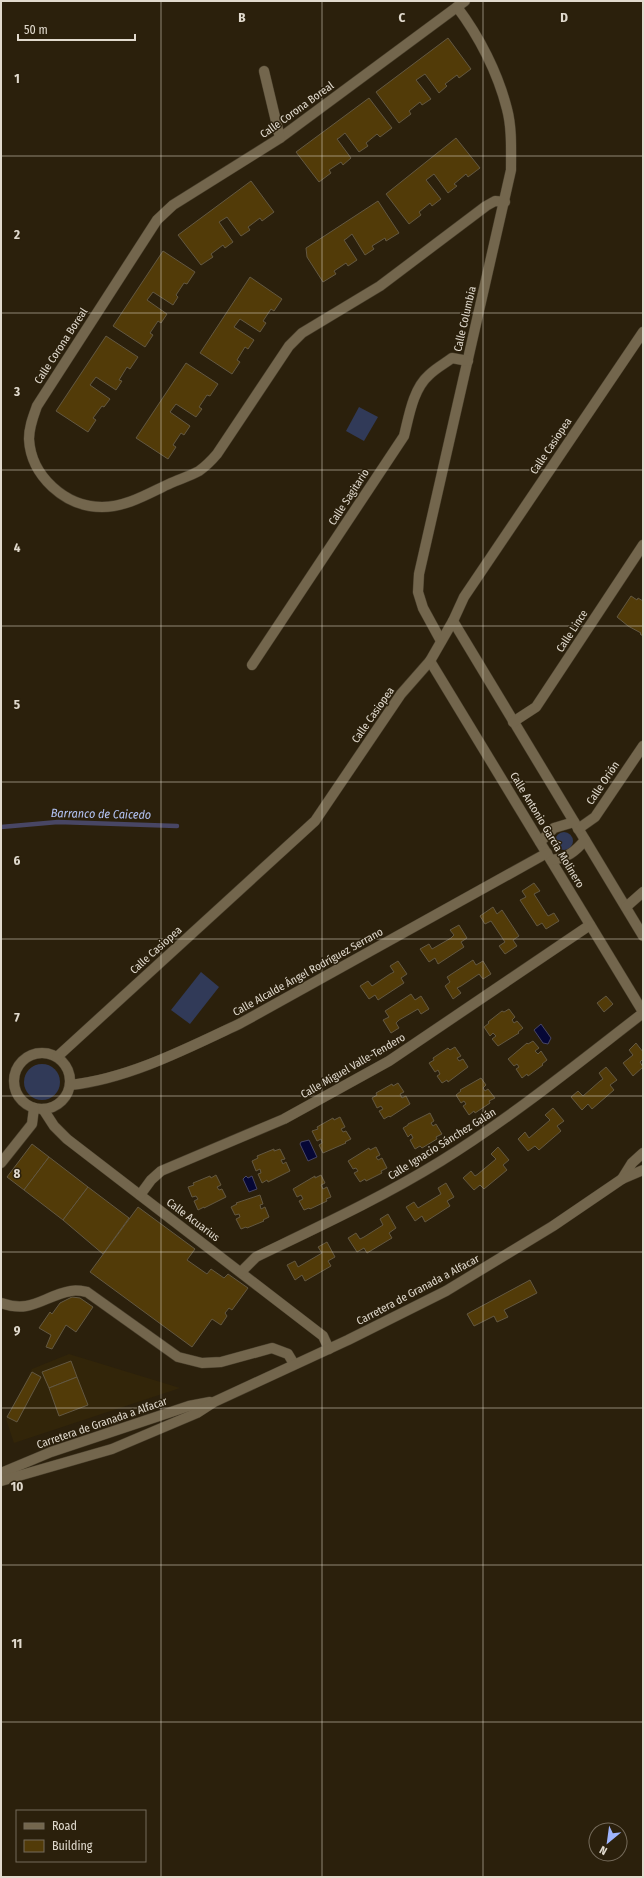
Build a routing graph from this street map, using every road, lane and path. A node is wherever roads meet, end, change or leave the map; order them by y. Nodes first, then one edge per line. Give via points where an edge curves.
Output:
1 (461, 4) edge
2 (264, 71) dead end
3 (280, 138) junction
4 (505, 202) junction
5 (643, 332) edge
6 (468, 361) junction
7 (643, 545) edge
8 (453, 621) junction
9 (441, 641) junction
10 (430, 661) junction
11 (252, 665) dead end
12 (513, 722) junction
13 (643, 746) edge
14 (576, 825) junction
15 (585, 840) junction
16 (540, 842) junction
17 (549, 857) junction
18 (643, 892) edge
19 (626, 908) junction
20 (590, 925) junction
21 (643, 936) edge
22 (643, 1012) edge
23 (57, 1057) junction
24 (70, 1086) junction
25 (39, 1108) junction
26 (643, 1153) edge
27 (1, 1163) edge
28 (643, 1170) edge
29 (622, 1179) junction
30 (140, 1195) junction
31 (241, 1272) junction
32 (1, 1303) edge
33 (329, 1349) junction
34 (294, 1364) junction
35 (214, 1402) junction
36 (1, 1473) edge
37 (1, 1482) edge

1 - 3 street, Calle Corona Boreal
1 - 4 street, Calle Columbia via 497,78 507,109 511,137 511,170
2 - 3 street
3 - 4 street, Calle Corona Boreal via 173,205 157,220 37,406 29,438 31,453 36,467 56,491 90,506 117,506 198,471 210,463 217,454 289,346 302,333 380,286 486,206 495,201
4 - 6 street, Calle Columbia
5 - 8 street, Calle Casiopea via 464,597
6 - 9 street, Calle Columbia via 418,592 423,608
6 - 11 street, Calle Sagitario via 452,358 422,382 415,396 404,436
7 - 12 street, Calle Lince via 539,702 527,714
8 - 9 street, Calle Casiopea
8 - 12 street
9 - 10 street, Calle Casiopea
10 - 16 street, Calle Antonio García Molinero
10 - 23 street, Calle Casiopea via 401,694 314,821
12 - 14 street
13 - 14 street, Calle Orión via 595,817
14 - 15 street
14 - 16 street via 554,828
15 - 17 street via 571,854 562,858
15 - 19 street
16 - 17 street, Calle Antonio García Molinero
17 - 20 street, Calle Antonio García Molinero
17 - 24 street, Calle Alcalde Ángel Rodríguez Serrano via 241,1023 129,1071 90,1083
18 - 19 street
19 - 21 street
20 - 22 street, Calle Antonio García Molinero
20 - 30 street, Calle Miguel Valle-Tendero via 389,1061 284,1118 161,1171
22 - 31 street, Calle Ignacio Sánchez Galán via 548,1088 442,1161 385,1194 256,1257
23 - 24 street via 68,1069
23 - 25 street via 39,1053 30,1056 17,1069 14,1078 19,1097 25,1103
24 - 25 street via 61,1102 53,1107
25 - 27 street via 32,1124
25 - 30 street, Calle Acuarius via 67,1138
26 - 29 street, Carretera de Granada a Alfacar via 632,1163
28 - 29 street, Carretera de Granada a Alfacar
29 - 33 street, Carretera de Granada a Alfacar via 554,1226 480,1271 404,1313
30 - 31 street, Calle Acuarius
31 - 33 street, Calle Acuarius via 323,1336
32 - 34 street via 12,1307 26,1307 71,1290 87,1292 178,1357 202,1363 221,1362 272,1348 288,1354
33 - 34 street, Carretera de Granada a Alfacar
34 - 35 street, Carretera de Granada a Alfacar
35 - 36 street, Carretera de Granada a Alfacar via 189,1406 51,1452
35 - 37 street, Carretera de Granada a Alfacar via 197,1413 112,1449

